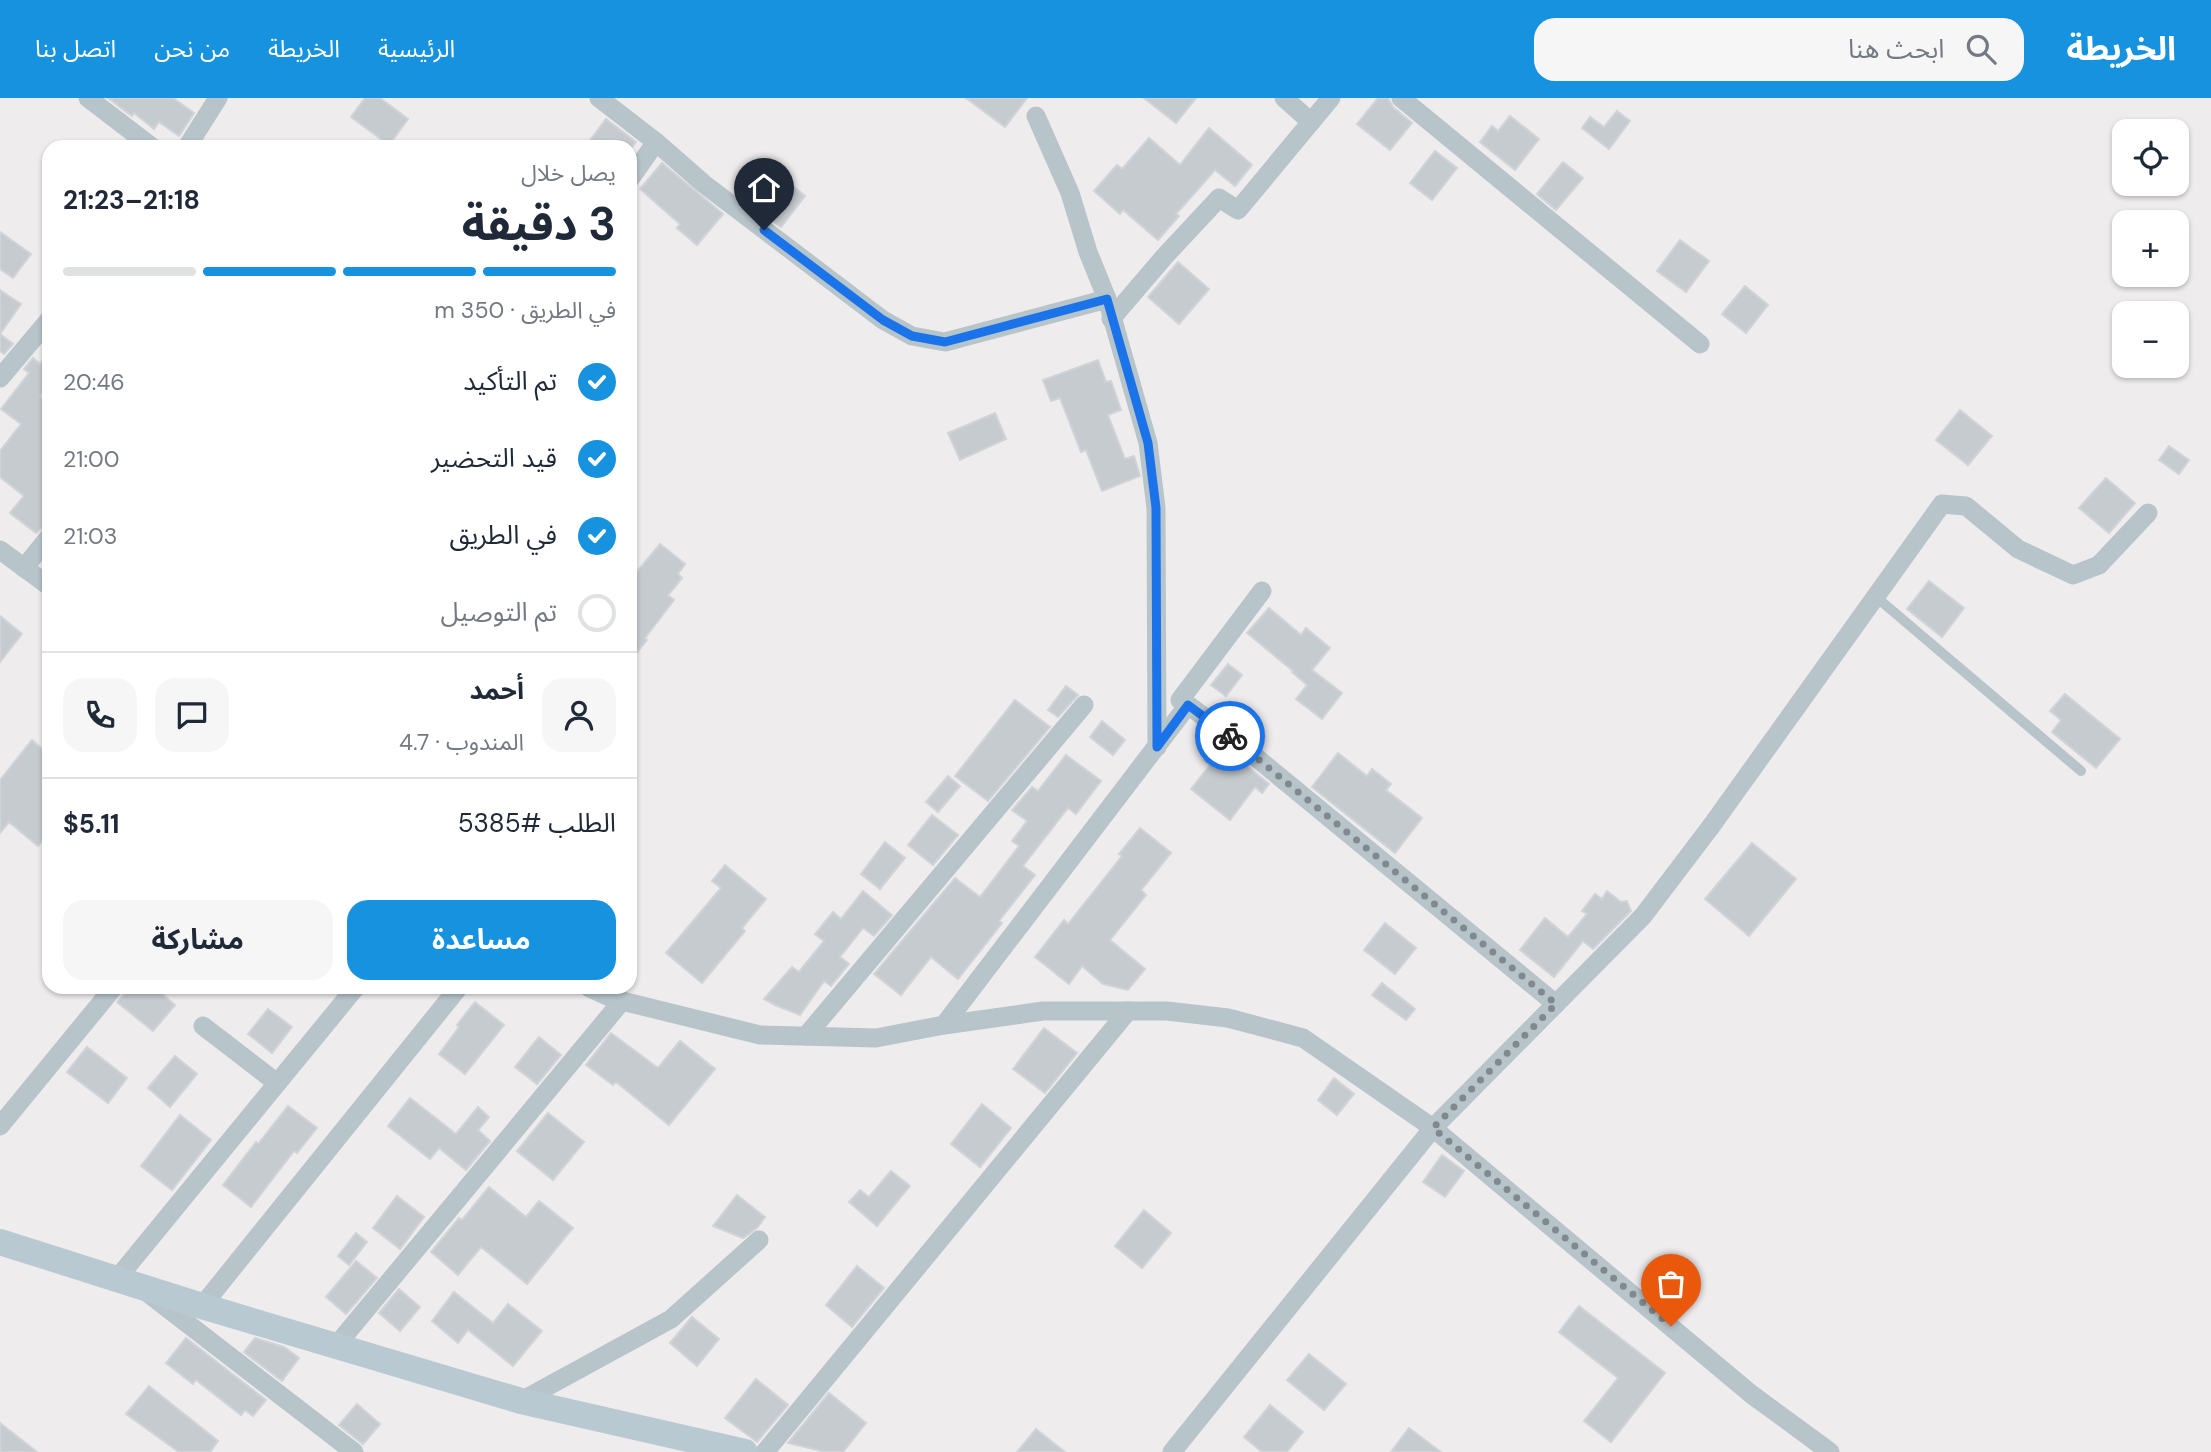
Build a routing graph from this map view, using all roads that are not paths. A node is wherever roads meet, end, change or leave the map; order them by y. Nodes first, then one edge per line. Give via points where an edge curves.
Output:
1 (88, 98) edge
2 (218, 98) edge
3 (599, 98) edge
4 (1284, 98) edge
5 (1331, 98) edge
6 (1401, 98) edge
7 (1036, 116) dead end
8 (1311, 122) junction
9 (143, 140) edge
10 (191, 140) edge
11 (656, 142) junction
12 (637, 169) edge
13 (1107, 299) junction
14 (1111, 319) junction
15 (42, 328) edge
16 (1700, 344) dead end
17 (0, 378) edge
18 (2148, 513) dead end
19 (42, 546) edge
20 (0, 551) edge
21 (24, 568) junction
22 (42, 581) edge
23 (1262, 591) dead end
24 (1874, 596) junction
25 (1084, 705) dead end
26 (1188, 705) junction
27 (1157, 747) junction
28 (2081, 771) dead end
29 (108, 994) edge
30 (350, 994) edge
31 (453, 994) edge
32 (606, 994) edge
33 (622, 1000) junction
34 (1556, 1004) junction
35 (1128, 1011) junction
36 (944, 1025) junction
37 (203, 1026) dead end
38 (806, 1036) junction
39 (277, 1083) junction
40 (0, 1126) edge
41 (1433, 1128) junction
42 (759, 1240) dead end
43 (0, 1242) edge
44 (128, 1284) junction
45 (202, 1306) junction
46 (335, 1347) junction
47 (521, 1401) junction
48 (354, 1452) edge
49 (745, 1452) edge
50 (765, 1452) edge
51 (1172, 1452) edge
52 (1830, 1452) edge

1 - 9 street
2 - 10 street
3 - 11 street
4 - 8 street
5 - 8 street
6 - 16 street
7 - 13 street via 1070,193
8 - 14 street via 1238,210 1219,198
11 - 12 street
11 - 13 street via 872,312 912,336 945,342
13 - 14 street
14 - 27 street via 1148,443 1156,508
15 - 17 street
18 - 24 street via 2099,565 2073,575 2018,549 1966,506 1942,504
19 - 21 street
20 - 21 street
21 - 22 street
23 - 26 street via 1180,700
24 - 28 lane
24 - 34 street via 1643,916
25 - 38 street
26 - 27 street
26 - 34 street
27 - 36 street
29 - 40 street
30 - 39 street
31 - 45 street
32 - 33 street
33 - 38 street via 760,1035
33 - 46 street
34 - 41 street
35 - 36 street via 1043,1011
35 - 41 street via 1228,1018 1303,1038
35 - 50 street
36 - 38 street via 876,1038
37 - 39 street
39 - 44 street
41 - 51 street
41 - 52 street via 1751,1394
42 - 47 street via 671,1319
43 - 44 street
44 - 45 street
44 - 48 street
45 - 46 street
46 - 47 street
47 - 49 street

